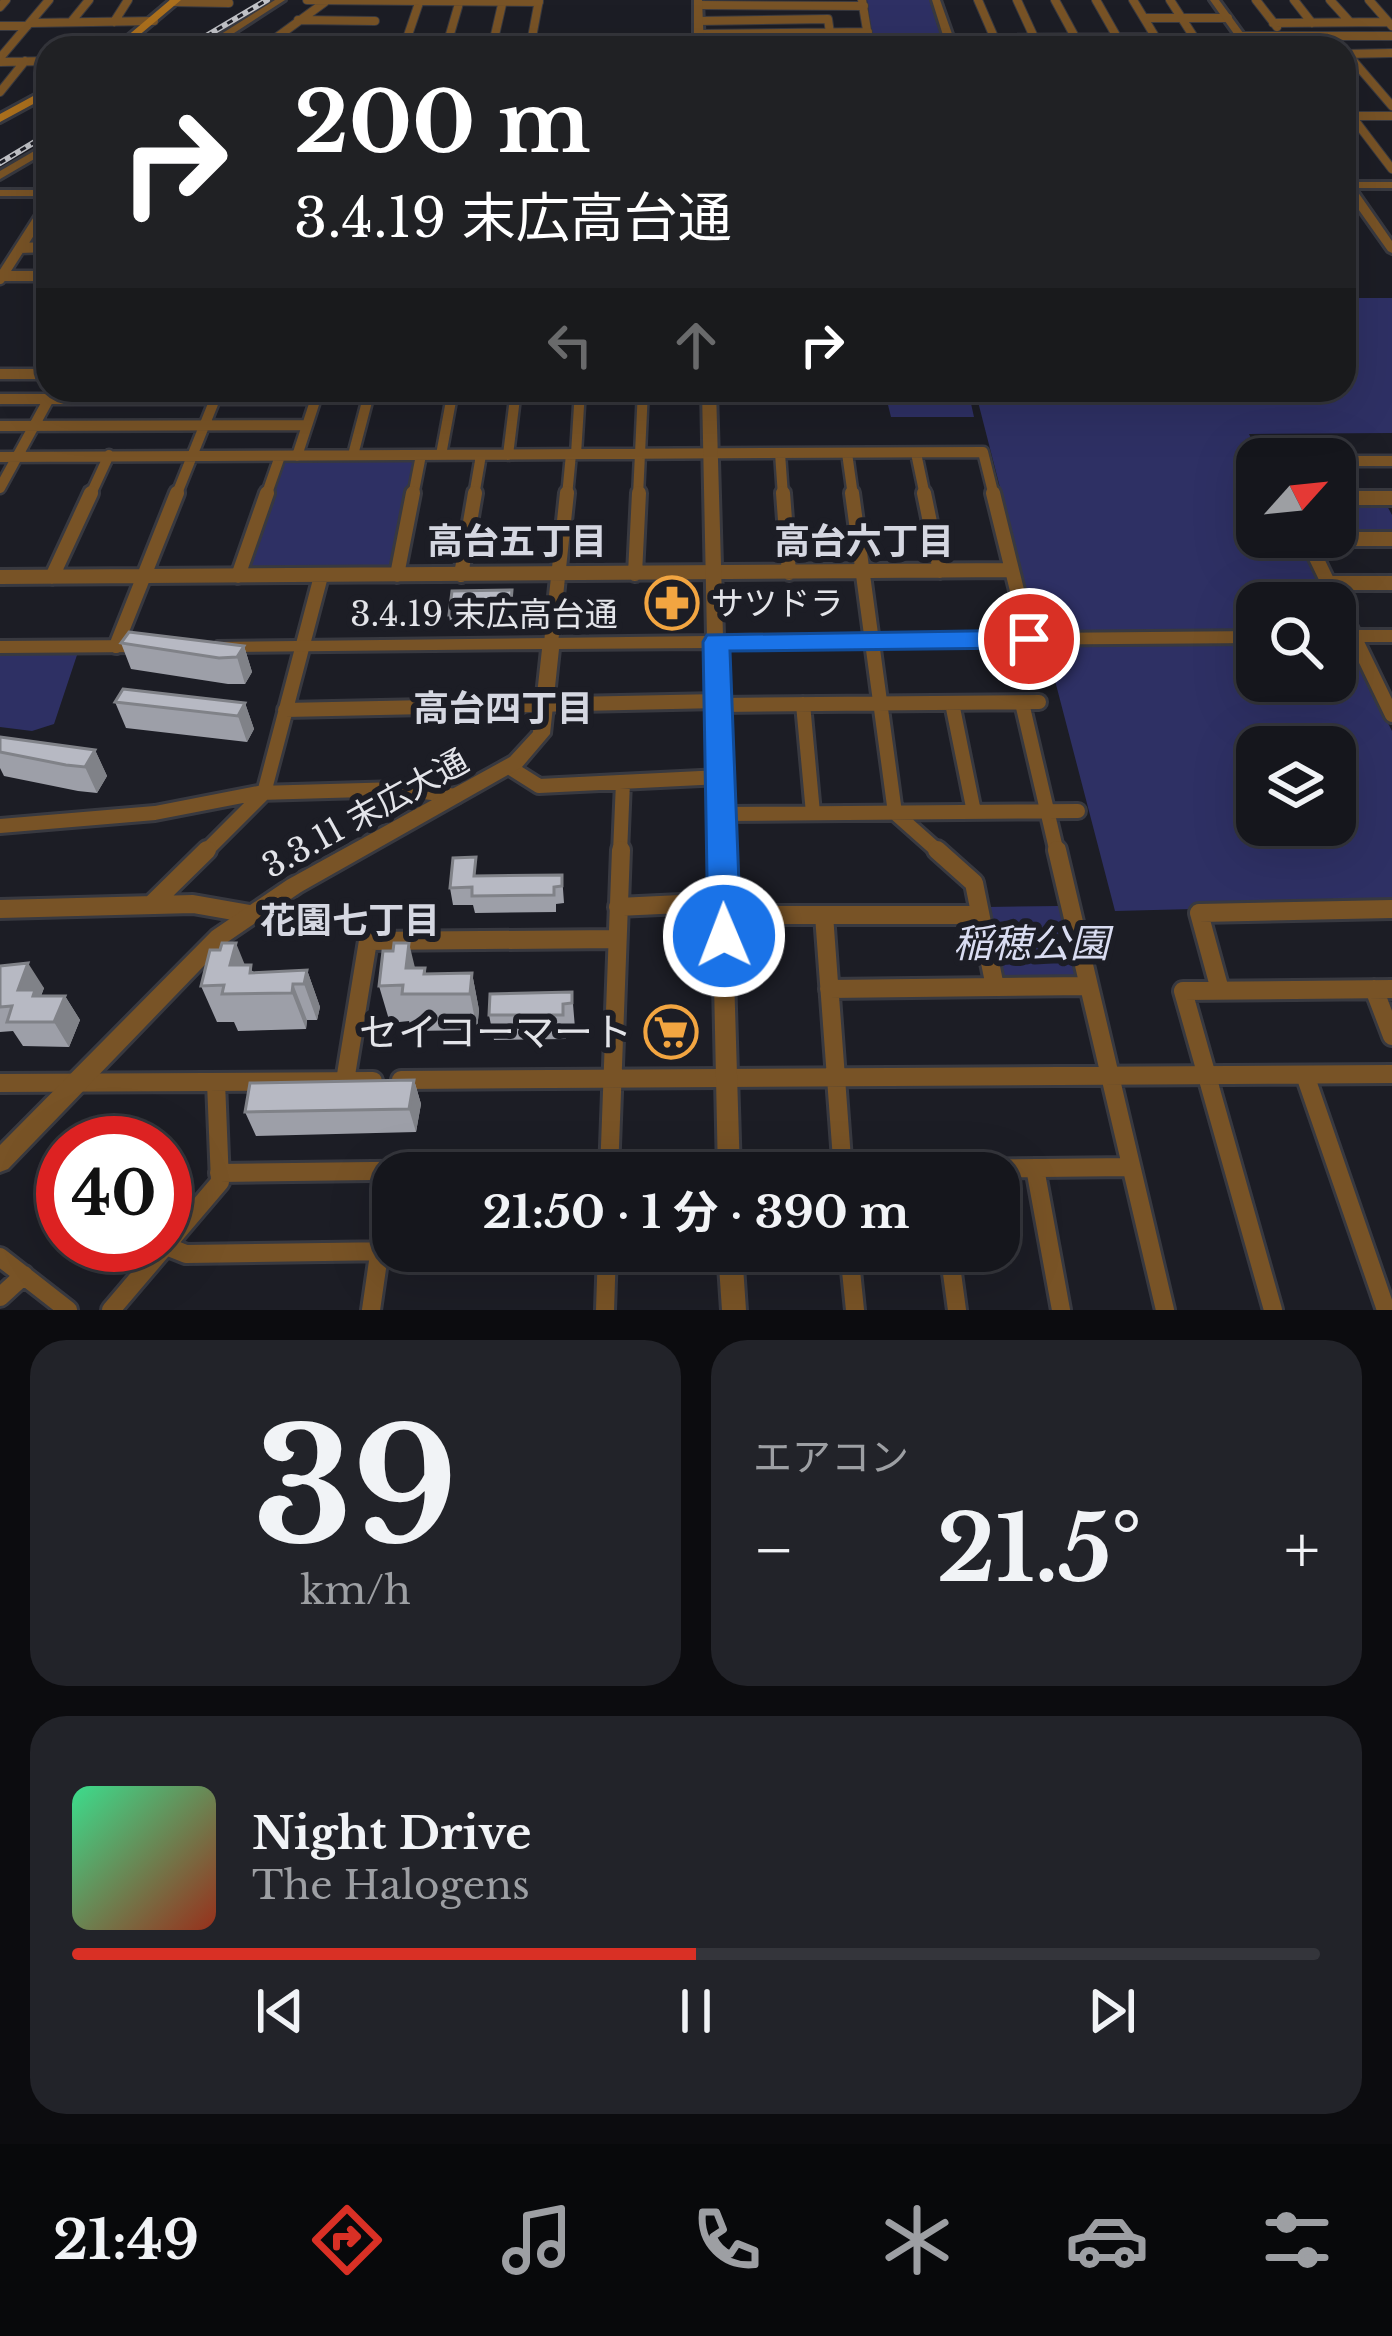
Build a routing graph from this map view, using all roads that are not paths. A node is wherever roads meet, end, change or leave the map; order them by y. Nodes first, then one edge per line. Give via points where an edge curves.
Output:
1 (6, 0) edge
2 (49, 0) edge
3 (88, 0) edge
4 (128, 0) edge
5 (281, 0) edge
6 (307, 0) edge
7 (936, 0) edge
8 (978, 0) edge
9 (1017, 0) edge
10 (1055, 0) edge
11 (1096, 0) edge
12 (1133, 0) edge
13 (1170, 0) edge
14 (1214, 0) edge
15 (1256, 0) edge
16 (1294, 0) edge
17 (1330, 0) edge
18 (174, 1) edge
19 (326, 1) edge
20 (383, 1) edge
21 (419, 1) edge
22 (459, 1) edge
23 (503, 1) edge
24 (539, 1) edge
25 (1370, 1) edge
26 (222, 2) edge
27 (698, 2) edge
28 (1392, 2) edge
29 (863, 3) edge
30 (0, 7) edge
31 (1144, 18) junction
32 (1182, 18) junction
33 (1228, 18) junction
34 (298, 20) junction
35 (154, 21) junction
36 (375, 21) junction
37 (752, 21) junction
38 (71, 22) junction
39 (114, 22) junction
40 (1312, 22) junction
41 (1350, 22) junction
42 (1273, 23) junction
43 (28, 24) junction
44 (1390, 24) edge
45 (0, 26) edge
46 (698, 27) junction
47 (868, 32) junction
48 (747, 33) junction
49 (784, 33) junction
50 (830, 33) junction
51 (134, 36) edge
52 (223, 36) edge
53 (276, 36) edge
54 (369, 36) edge
55 (408, 36) edge
56 (449, 36) edge
57 (495, 36) edge
58 (532, 36) edge
59 (698, 36) edge
60 (746, 36) edge
61 (784, 36) edge
62 (868, 36) edge
63 (948, 36) edge
64 (994, 36) edge
65 (1035, 36) edge
66 (1074, 36) edge
67 (1116, 36) edge
68 (1154, 36) edge
69 (1193, 36) edge
70 (1240, 36) joint
71 (1284, 36) junction
72 (1332, 36) joint
73 (1392, 36) edge
74 (1356, 52) edge
75 (1392, 53) edge
76 (0, 60) edge
77 (26, 61) junction
78 (36, 61) edge
79 (1356, 65) edge
80 (0, 92) edge
81 (36, 98) edge
82 (1392, 106) edge
83 (1356, 114) edge
84 (1392, 116) edge
85 (0, 118) edge
86 (1356, 125) edge
87 (36, 154) edge
88 (1392, 168) edge
89 (0, 176) edge
90 (1356, 184) edge
91 (1392, 185) edge
92 (36, 193) edge
93 (0, 194) edge
94 (1356, 199) edge
95 (36, 229) edge
96 (20, 248) junction
97 (36, 248) edge
98 (1392, 249) edge
99 (1, 275) edge
100 (36, 276) edge
101 (0, 374) edge
102 (36, 374) edge
103 (36, 395) edge
104 (0, 399) edge
105 (47, 402) edge
106 (214, 402) edge
107 (314, 402) edge
108 (367, 402) edge
109 (451, 402) edge
110 (515, 402) edge
111 (579, 402) edge
112 (642, 402) edge
113 (709, 402) edge
114 (204, 425) junction
115 (307, 425) junction
116 (0, 426) edge
117 (34, 426) junction
118 (916, 452) junction
119 (780, 453) junction
120 (847, 453) junction
121 (573, 454) junction
122 (640, 454) junction
123 (710, 454) junction
124 (109, 455) junction
125 (353, 455) junction
126 (421, 455) junction
127 (441, 455) junction
128 (481, 455) junction
129 (508, 455) junction
130 (191, 456) junction
131 (280, 456) junction
132 (297, 456) junction
133 (0, 457) edge
134 (17, 457) junction
135 (1356, 461) edge
136 (1392, 461) edge
137 (0, 488) edge
138 (1356, 498) edge
139 (1392, 498) edge
140 (1356, 539) edge
141 (1392, 539) edge
142 (1012, 570) junction
143 (940, 571) junction
144 (864, 572) junction
145 (789, 573) junction
146 (559, 574) junction
147 (635, 574) junction
148 (714, 574) junction
149 (397, 575) junction
150 (461, 575) junction
151 (238, 576) junction
152 (321, 576) junction
153 (52, 577) junction
154 (144, 577) junction
155 (0, 578) edge
156 (1356, 583) edge
157 (1392, 583) edge
158 (1356, 636) edge
159 (1392, 636) edge
160 (1236, 638) edge
161 (1029, 639) junction
162 (873, 641) junction
163 (716, 642) junction
164 (550, 643) junction
165 (302, 645) junction
166 (116, 646) junction
167 (163, 646) edge
168 (209, 646) edge
169 (0, 647) edge
170 (1356, 652) edge
171 (1387, 695) edge
172 (719, 703) junction
173 (546, 704) junction
174 (803, 704) junction
175 (880, 704) junction
176 (952, 704) junction
177 (285, 710) junction
178 (1392, 716) edge
179 (509, 767) junction
180 (721, 777) junction
181 (622, 782) junction
182 (264, 793) junction
183 (456, 796) junction
184 (1078, 811) dead end
185 (974, 812) junction
186 (1048, 812) junction
187 (896, 813) junction
188 (722, 814) junction
189 (813, 814) junction
190 (0, 826) edge
191 (151, 905) junction
192 (618, 908) junction
193 (0, 909) edge
194 (724, 909) junction
195 (1392, 909) edge
196 (250, 914) junction
197 (824, 915) junction
198 (980, 915) junction
199 (617, 939) junction
200 (1088, 986) junction
201 (994, 987) junction
202 (829, 989) junction
203 (1383, 989) edge
204 (1220, 991) junction
205 (1392, 1036) edge
206 (1392, 1074) edge
207 (1204, 1075) junction
208 (1305, 1075) junction
209 (1109, 1076) junction
210 (728, 1077) junction
211 (834, 1077) junction
212 (612, 1078) junction
213 (345, 1081) junction
214 (216, 1082) junction
215 (0, 1083) edge
216 (74, 1084) junction
217 (610, 1152) edge
218 (729, 1152) edge
219 (840, 1152) edge
220 (0, 1161) edge
221 (1130, 1166) junction
222 (1020, 1168) edge
223 (1034, 1168) junction
224 (372, 1171) edge
225 (219, 1173) junction
226 (192, 1215) edge
227 (372, 1251) edge
228 (192, 1254) edge
229 (0, 1257) edge
230 (144, 1272) edge
231 (381, 1272) edge
232 (606, 1272) edge
233 (731, 1272) edge
234 (851, 1272) edge
235 (952, 1272) edge
236 (23, 1275) junction
237 (0, 1297) edge
238 (68, 1310) edge
239 (111, 1310) edge
240 (371, 1310) edge
241 (605, 1310) edge
242 (734, 1310) edge
243 (855, 1310) edge
244 (957, 1310) edge
245 (1061, 1310) edge
246 (1165, 1310) edge
247 (1273, 1310) edge
248 (1386, 1310) edge

1 - 30 street
2 - 43 street
3 - 38 street
4 - 39 street
5 - 52 street
6 - 19 street
7 - 63 street
8 - 64 street
9 - 65 street
10 - 66 street
11 - 67 street
12 - 31 street
13 - 32 street
14 - 33 street
15 - 42 street
16 - 40 street
17 - 41 street
18 - 26 street
18 - 35 main road
19 - 20 street
19 - 34 street
20 - 21 street
20 - 36 street
21 - 22 street
21 - 55 street
22 - 23 street
22 - 56 street
23 - 24 street
23 - 57 street
24 - 58 street
25 - 28 street
25 - 44 street
27 - 29 street
27 - 46 street
29 - 47 street
31 - 32 street
31 - 68 street
32 - 33 street
32 - 69 street
33 - 70 street
34 - 36 street
34 - 53 street
35 - 39 street
35 - 51 main road
36 - 54 street
37 - 46 street
37 - 48 street
37 - 50 street via 827,19
38 - 39 street
38 - 43 street
40 - 41 street
40 - 42 street
41 - 44 street
42 - 71 street
43 - 45 street
43 - 76 street
46 - 48 street
46 - 59 street
47 - 50 street
47 - 62 street
48 - 49 street
48 - 60 street
49 - 50 street
49 - 61 street
70 - 71 street
71 - 72 street
72 - 73 street
74 - 75 street
76 - 77 street
77 - 78 street
77 - 80 street
79 - 82 street
81 - 85 main road
83 - 84 street
86 - 88 street
87 - 89 street
90 - 91 street
92 - 93 street
94 - 98 street
95 - 96 street
96 - 97 street
96 - 99 street
99 - 100 street
101 - 102 street
103 - 104 street
105 - 117 street
106 - 114 street
107 - 115 street
108 - 125 street
109 - 127 street
110 - 129 street
111 - 121 street
112 - 122 street
113 - 123 street
114 - 115 street
114 - 117 street
114 - 130 street
115 - 132 street
116 - 117 street
117 - 134 street
118 - 120 street
118 - 142 street via 983,452
118 - 143 street
119 - 120 street
119 - 123 street
119 - 145 street
120 - 144 street
121 - 122 street
121 - 129 street
121 - 146 street
122 - 123 street
122 - 147 street
123 - 148 street
124 - 130 street
124 - 134 street
124 - 153 street
125 - 126 street
125 - 132 street
126 - 127 street
126 - 149 street
127 - 128 street
128 - 129 street
128 - 150 street
130 - 131 street
130 - 154 street
131 - 132 street
131 - 151 street
133 - 134 street
134 - 137 street
135 - 136 street
138 - 139 street
140 - 141 street
142 - 143 street
142 - 161 street
143 - 144 street
144 - 145 street
144 - 162 street
145 - 148 street
146 - 147 street
146 - 150 street
146 - 164 street
147 - 148 street
148 - 163 street
149 - 150 street
149 - 152 street
151 - 152 street
151 - 154 street
152 - 165 street
153 - 154 street
153 - 155 street
154 - 166 street
156 - 157 street
158 - 159 street
160 - 161 street, 3.4.19 末広高台通
161 - 162 street, 3.4.19 末広高台通
162 - 163 street, 3.4.19 末広高台通
162 - 175 street
163 - 164 street, 3.4.19 末広高台通
163 - 172 street
164 - 165 street, 3.4.19 末広高台通
164 - 173 street, 3.3.11 末広大通
165 - 168 street, 3.4.19 末広高台通
165 - 177 street
166 - 167 street
166 - 169 street
170 - 171 street
171 - 178 street
172 - 173 street
172 - 174 street
172 - 180 street
173 - 177 street
173 - 179 street, 3.3.11 末広大通 via 542,734
174 - 175 street
174 - 189 street
175 - 176 street
175 - 187 street
176 - 185 street
176 - 186 street via 1031,702
177 - 182 street
179 - 181 street via 539,786
179 - 183 street, 3.3.11 末広大通
180 - 181 street
180 - 188 street
181 - 192 street
182 - 183 street via 400,789
182 - 190 street via 155,814
182 - 191 street
183 - 196 street, 3.3.11 末広大通
184 - 186 street
185 - 186 street
185 - 187 street
186 - 200 street
187 - 189 street
187 - 198 street via 974,883
188 - 189 street
188 - 194 street
191 - 193 street
191 - 196 street
192 - 194 street
192 - 199 street
194 - 197 street
194 - 210 street
195 - 204 street via 1199,914
196 - 216 street, 3.3.11 末広大通
197 - 198 street
197 - 202 street
198 - 201 street
199 - 212 street
199 - 213 street via 368,941
200 - 201 street
200 - 209 street
201 - 202 street
202 - 211 street
203 - 204 street
203 - 205 street
204 - 207 street via 1183,991
206 - 208 street
207 - 208 street
207 - 209 street
207 - 247 street
208 - 248 street
209 - 211 street
209 - 221 street
210 - 211 street
210 - 212 street
210 - 218 street
211 - 219 street
212 - 213 street
212 - 217 street
213 - 214 street
214 - 216 street
214 - 225 street
215 - 216 street
216 - 220 street, 3.3.11 末広大通
221 - 223 street
221 - 246 street
222 - 223 street
223 - 245 street
224 - 225 street
225 - 226 street
227 - 228 street
229 - 236 street
230 - 239 street
231 - 240 street
232 - 241 street
233 - 242 street
234 - 243 street
235 - 244 street
236 - 237 street
236 - 238 street

